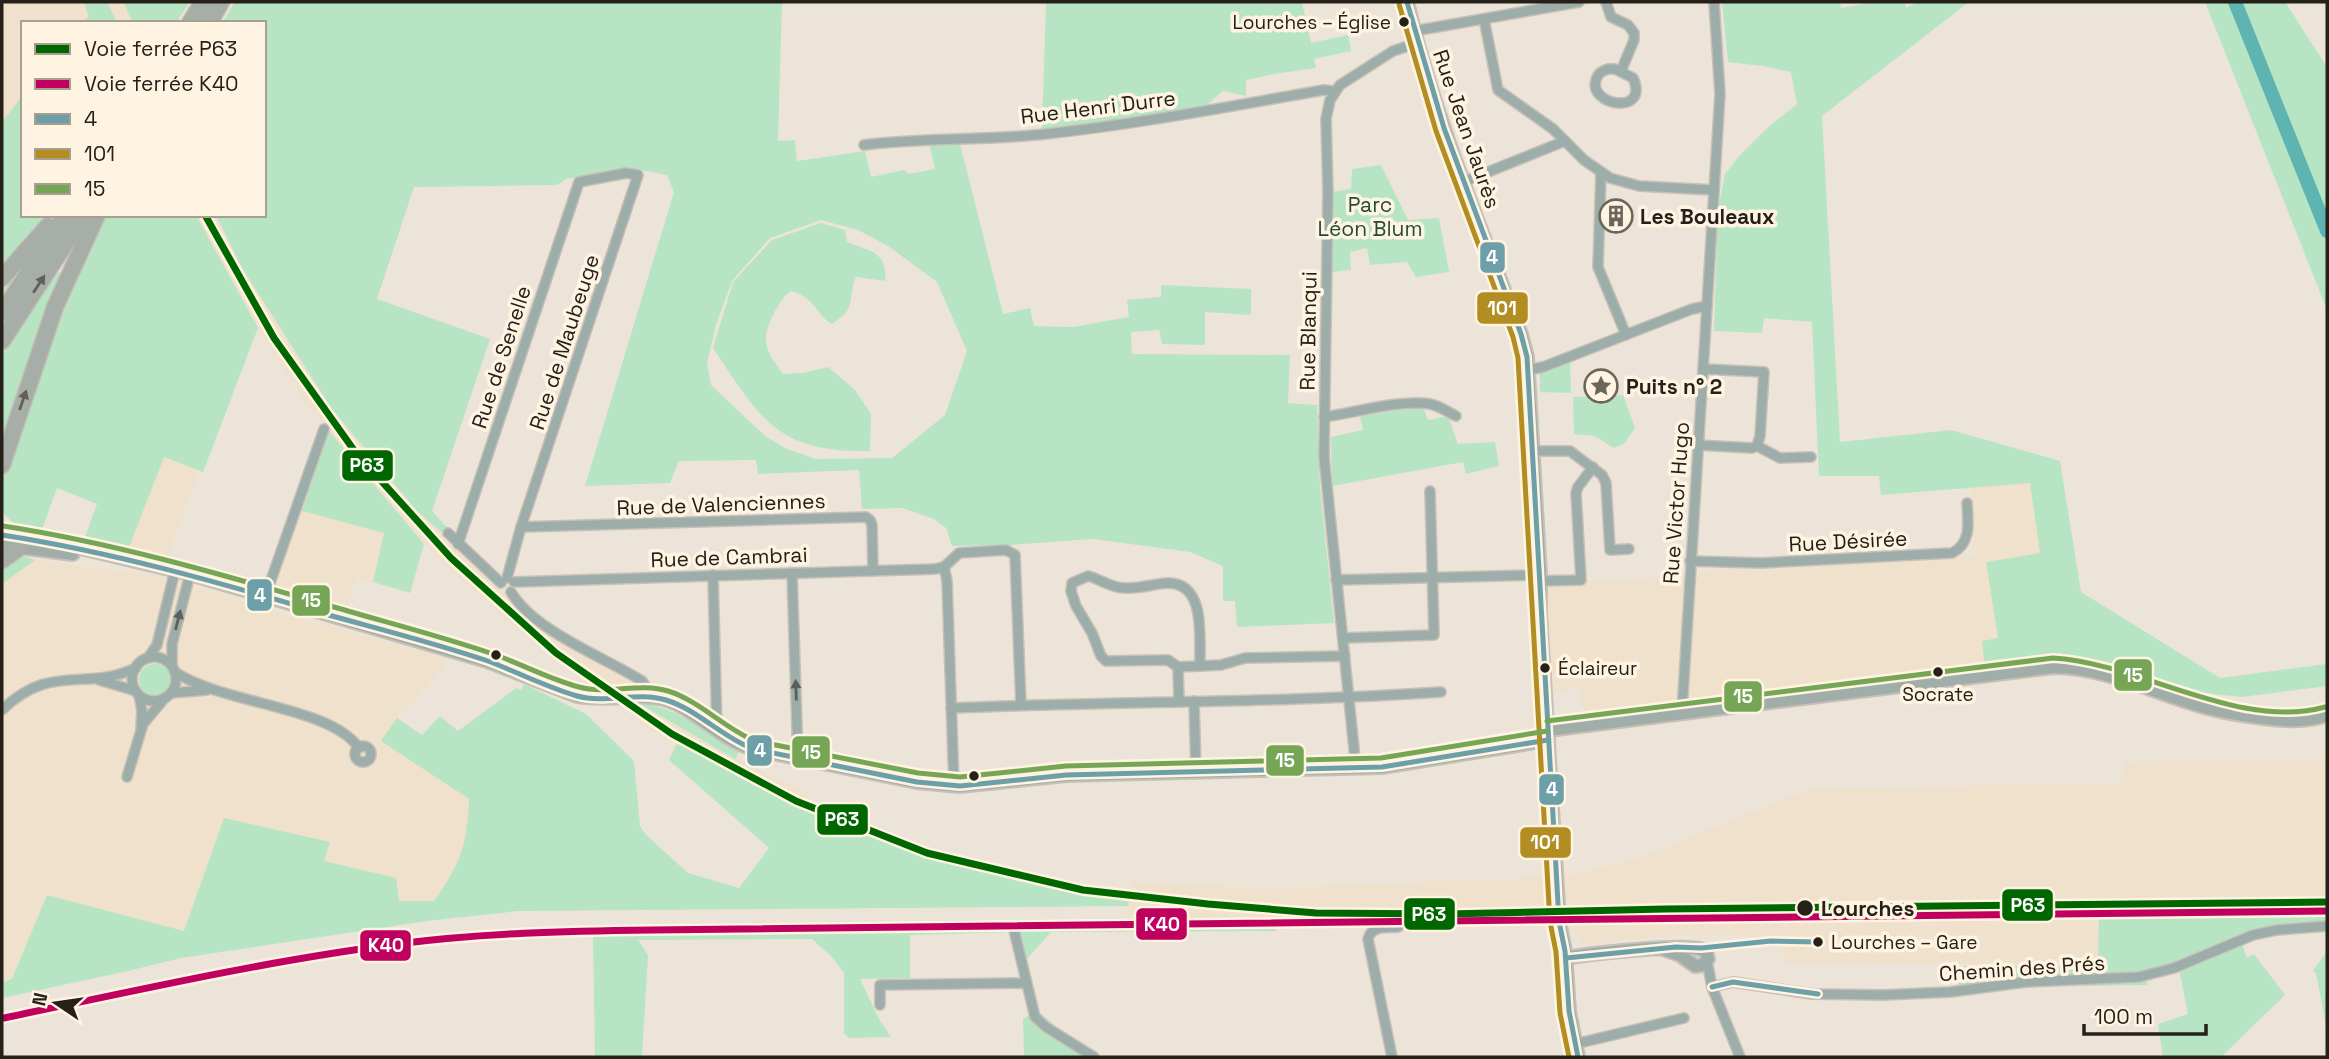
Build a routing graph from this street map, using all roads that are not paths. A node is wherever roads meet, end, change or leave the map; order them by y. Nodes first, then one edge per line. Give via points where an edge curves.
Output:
1 (203, 2) edge
2 (221, 2) edge
3 (1407, 2) edge
4 (1579, 2) edge
5 (1606, 2) edge
6 (1714, 2) edge
7 (1484, 19) junction
8 (191, 21) edge
9 (210, 21) edge
10 (1415, 37) junction
11 (1621, 71) junction
12 (1334, 91) junction
13 (1565, 141) junction
14 (864, 145) dead end
15 (1601, 172) junction
16 (579, 182) joint
17 (1463, 182) junction
18 (1714, 190) junction
19 (54, 217) edge
20 (65, 217) edge
21 (83, 217) edge
22 (96, 217) edge
23 (2, 278) edge
24 (1707, 306) junction
25 (2, 313) edge
26 (1626, 335) junction
27 (2, 341) edge
28 (1703, 369) junction
29 (1528, 370) junction
30 (1456, 416) dead end
31 (1324, 417) junction
32 (324, 429) dead end
33 (1697, 445) junction
34 (1757, 446) junction
35 (1532, 451) junction
36 (1811, 457) dead end
37 (2, 465) edge
38 (1593, 467) junction
39 (1430, 491) dead end
40 (1967, 503) dead end
41 (521, 527) junction
42 (448, 533) dead end
43 (3, 537) edge
44 (458, 544) junction
45 (20, 547) junction
46 (1629, 549) dead end
47 (2, 561) edge
48 (1690, 561) junction
49 (944, 567) junction
50 (873, 571) junction
51 (792, 573) junction
52 (175, 574) junction
53 (713, 575) junction
54 (189, 578) junction
55 (1432, 578) junction
56 (1540, 578) junction
57 (1336, 580) junction
58 (508, 584) junction
59 (264, 600) junction
60 (1343, 638) junction
61 (1345, 656) junction
62 (148, 659) junction
63 (1200, 666) junction
64 (1178, 667) junction
65 (136, 668) junction
66 (174, 669) junction
67 (90, 679) junction
68 (215, 691) junction
69 (1441, 692) dead end
70 (137, 693) junction
71 (168, 696) junction
72 (647, 697) junction
73 (1349, 698) junction
74 (1179, 701) junction
75 (1194, 701) junction
76 (1021, 705) junction
77 (951, 708) junction
78 (2327, 708) edge
79 (2, 710) edge
80 (2221, 710) junction
81 (1682, 712) junction
82 (2327, 715) edge
83 (140, 732) junction
84 (717, 732) junction
85 (1550, 733) junction
86 (359, 748) dead end
87 (798, 758) junction
88 (1356, 768) junction
89 (1196, 772) junction
90 (127, 777) dead end
91 (954, 786) junction
92 (2327, 926) edge
93 (1398, 927) dead end
94 (1014, 930) dead end
95 (1566, 958) junction
96 (1693, 958) junction
97 (1707, 961) joint
98 (1026, 983) junction
99 (1712, 987) junction
100 (880, 1006) dead end
101 (1684, 1018) dead end
102 (1577, 1051) edge
103 (1094, 1057) edge
104 (1392, 1057) edge
105 (1740, 1057) edge

1 - 8 highway
2 - 9 highway
3 - 10 street, Rue Jean Jaurès
4 - 7 street
5 - 11 street via 1611,17 1634,33
6 - 18 street, Rue Victor Hugo via 1720,81
7 - 10 street
7 - 13 street via 1496,88
10 - 12 street
10 - 17 street, Rue Jean Jaurès
11 - 11 street via 1633,78 1636,88 1632,99 1622,104 1601,96 1595,84 1604,70
12 - 14 street, Rue Henri Durre via 1057,133
12 - 31 street, Rue Blanqui via 1326,119
13 - 15 street
13 - 17 street
15 - 18 street via 1634,185
15 - 26 street via 1598,267
16 - 41 street, Rue de Maubeuge via 638,175
16 - 44 street, Rue de Senelle
17 - 29 street, Rue Jean Jaurès via 1521,334
18 - 24 street, Rue Victor Hugo
19 - 23 highway
20 - 25 highway
27 -> 21 highway
37 -> 22 highway via 55,307
24 - 26 street
24 - 28 street, Rue Victor Hugo
26 - 29 street
28 - 33 street, Rue Victor Hugo
28 - 34 street via 1764,372
29 - 35 street, Rue Jean Jaurès
30 - 31 street, Rue Blanqui via 1421,404
31 - 57 street, Rue Blanqui via 1325,479
32 - 59 street
33 - 34 street
33 - 48 street, Rue Victor Hugo
34 - 36 street via 1780,458
35 - 38 street via 1570,451
35 - 56 street, Rue Jean Jaurès
38 - 46 street via 1606,480 1610,550
38 - 56 street via 1576,493 1581,580
39 - 55 street
40 - 48 street, Rue Désirée via 1967,538 1952,553 1760,563
41 - 50 street, Rue de Valenciennes via 866,517 871,522
41 - 58 street, Rue de Maubeuge
42 - 44 street
43 - 45 street
43 - 52 street via 68,545
44 - 58 street
45 - 47 highway
45 - 52 street
48 - 81 street, Rue Victor Hugo
49 - 50 street, Rue de Cambrai
49 - 76 street via 959,553 1006,551 1015,555
49 - 77 street
50 - 51 street, Rue de Cambrai
51 - 53 street, Rue de Cambrai
87 -> 51 street
52 - 54 street
52 - 62 street via 157,645
53 - 58 street, Rue de Cambrai
53 - 84 street
54 - 59 street
66 -> 54 street via 172,644
55 - 56 street
55 - 57 street
55 - 60 street via 1434,635
56 - 85 street, Rue Jean Jaurès
57 - 60 street, Rue Blanqui
58 - 72 street via 524,607 548,627 642,681
59 - 72 street via 496,664 578,696
60 - 61 street, Rue Blanqui
61 - 63 street via 1249,658
61 - 73 street, Rue Blanqui
62 - 65 street
62 - 66 street via 160,658
63 - 64 street
63 - 64 street via 1198,610 1187,590 1171,583 1120,588 1088,576 1075,581 1070,588 1074,603 1103,659 1168,660
64 - 74 street
65 - 67 street
65 - 70 street
66 - 68 street
66 - 71 street via 176,683
67 - 70 street
67 - 79 street via 44,682
68 - 71 street via 188,690
68 - 86 street via 318,721 344,733
69 - 73 street
70 - 71 street via 152,701
70 - 83 street via 142,712
71 - 83 street
72 - 84 street via 675,704
73 - 75 street
73 - 88 street, Rue Blanqui
74 - 75 street
74 - 76 street
75 - 89 street
76 - 77 street
77 - 91 street
78 - 80 street via 2295,713
80 - 81 street via 2067,667
80 - 82 street via 2287,720
81 - 85 street
83 - 90 street
84 - 87 street via 747,747
85 - 88 street via 1409,764
85 - 95 street, Rue Jean Jaurès via 1559,921
87 - 91 street
88 - 89 street
89 - 91 street via 1066,775
92 - 99 street, Chemin des Prés via 2253,935 2174,968 2139,977 2019,982 1891,995 1818,994 1733,982
93 - 104 street via 1375,929 1368,939
94 - 98 street
95 - 96 street via 1663,949
95 - 102 street, Rue Jean Jaurès
96 - 97 street via 1701,948
96 - 99 street
97 - 99 street
98 - 100 street via 880,985
98 - 103 street via 1037,1020
99 - 105 street
101 - 102 street

